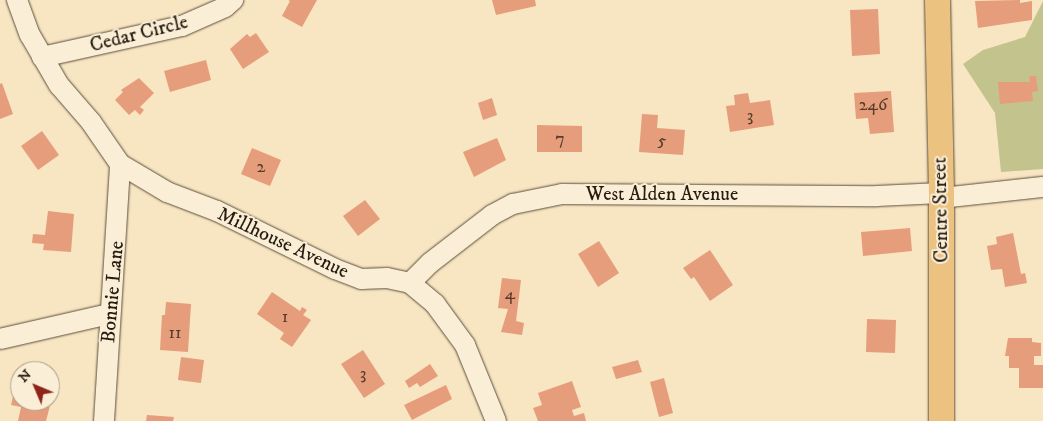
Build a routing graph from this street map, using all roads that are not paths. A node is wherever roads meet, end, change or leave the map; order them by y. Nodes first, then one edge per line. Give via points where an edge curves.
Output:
1 (18, 0) edge
2 (233, 0) edge
3 (937, 0) edge
4 (42, 57) junction
5 (120, 164) junction
6 (1043, 187) edge
7 (941, 196) junction
8 (410, 283) junction
9 (109, 314) junction
10 (0, 339) edge
11 (104, 421) edge
12 (496, 421) edge
13 (941, 421) edge

1 - 4 street
2 - 4 street, Cedar Circle via 182,26
3 - 7 main road, Centre Street
4 - 5 street via 59,85 91,122
5 - 8 street, Millhouse Avenue via 167,192 217,211 336,269 361,279 387,278
5 - 9 street, Bonnie Lane via 118,232
6 - 7 street, West Alden Avenue
7 - 8 street, West Alden Avenue via 562,194 513,204 492,215 430,263
7 - 13 main road, Centre Street
8 - 12 street, Millhouse Avenue via 435,304 465,344
9 - 10 street
9 - 11 street, Bonnie Lane

